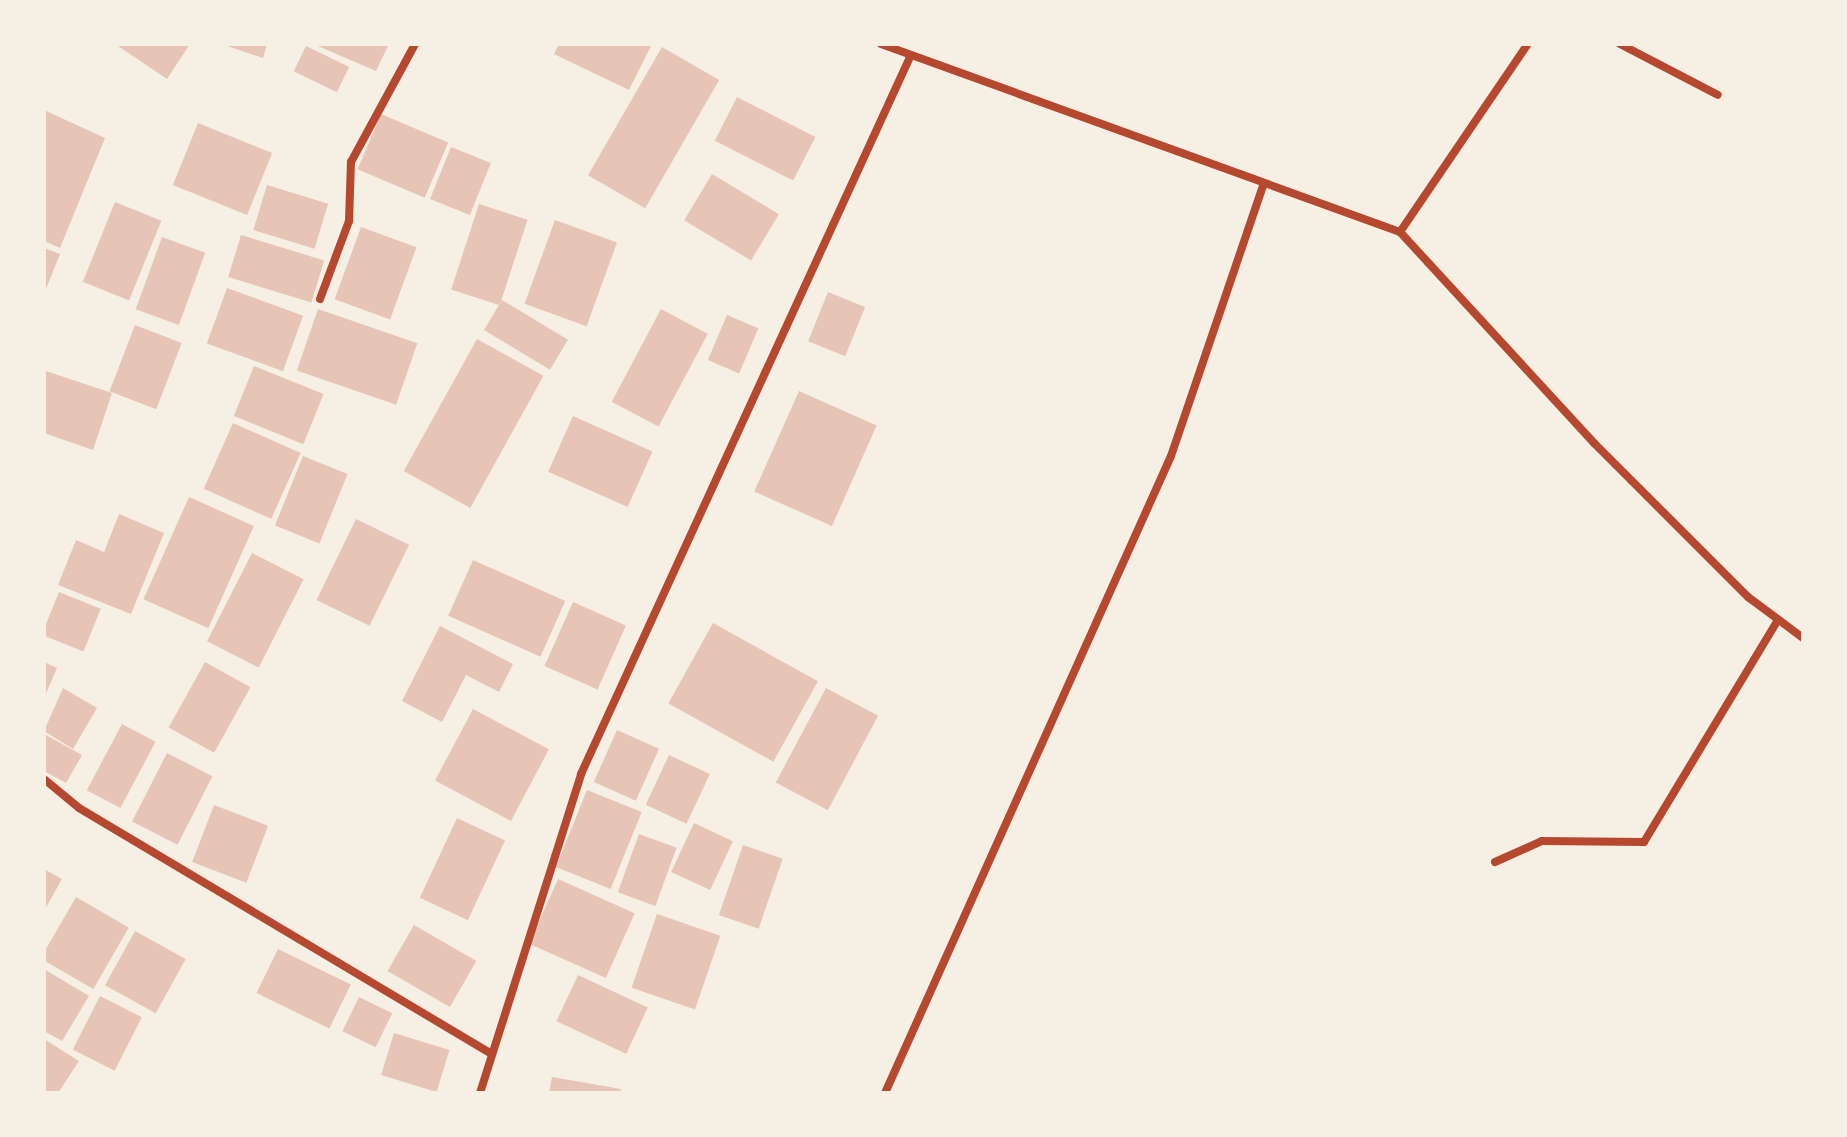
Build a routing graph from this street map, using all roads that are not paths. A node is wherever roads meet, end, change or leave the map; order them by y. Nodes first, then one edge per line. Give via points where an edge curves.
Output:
1 (415, 44) edge
2 (881, 44) edge
3 (1528, 44) edge
4 (1620, 44) edge
5 (910, 57) junction
6 (1718, 95) dead end
7 (1264, 183) junction
8 (1400, 232) junction
9 (320, 299) dead end
10 (1776, 623) junction
11 (1803, 638) edge
12 (44, 779) edge
13 (1495, 862) dead end
14 (491, 1054) junction
15 (480, 1093) edge
16 (885, 1093) edge

1 - 9 street via 351,162 349,221
2 - 5 street
3 - 8 street
4 - 6 street
5 - 7 street
5 - 14 street via 581,774
7 - 8 street
7 - 16 street via 1171,456
8 - 10 street via 1594,443
10 - 11 street
10 - 13 street via 1644,842 1542,841
12 - 14 street via 79,808
14 - 15 street

